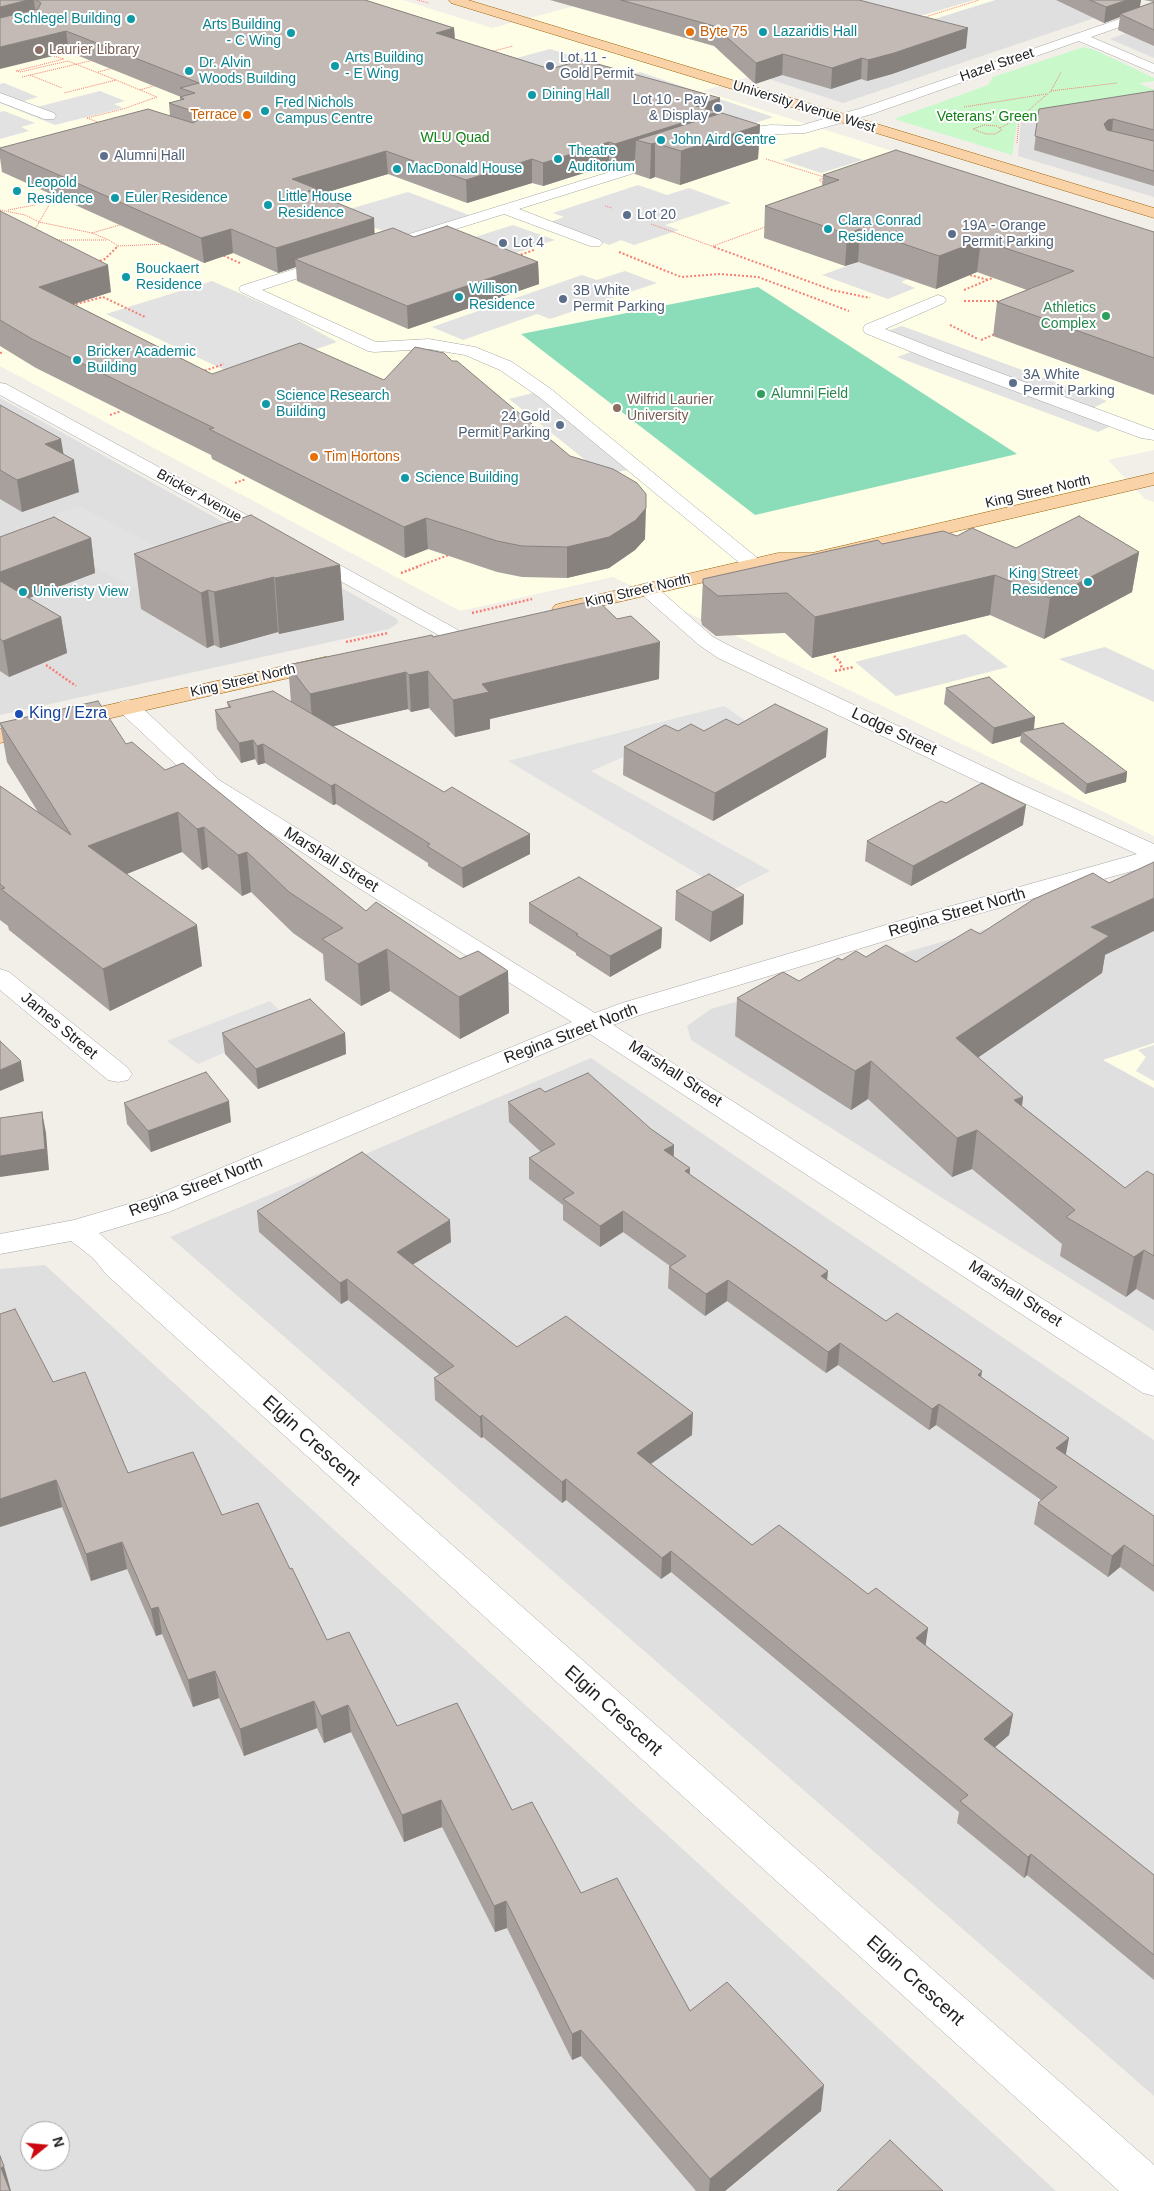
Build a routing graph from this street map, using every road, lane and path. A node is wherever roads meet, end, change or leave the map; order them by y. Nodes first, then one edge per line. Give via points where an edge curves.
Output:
1 (454, 0) edge
2 (979, 0) edge
3 (1140, 5) edge
4 (1154, 10) edge
5 (914, 20) edge
6 (1079, 37) junction
7 (517, 45) dead end
8 (483, 54) edge
9 (54, 56) edge
10 (94, 60) edge
11 (76, 64) junction
12 (1065, 65) dead end
13 (116, 68) edge
14 (1154, 69) edge
15 (97, 72) junction
16 (30, 75) junction
17 (15, 79) dead end
18 (116, 80) junction
19 (1122, 82) dead end
20 (153, 86) edge
21 (62, 88) dead end
22 (140, 90) junction
23 (1051, 91) junction
24 (1046, 94) junction
25 (0, 97) edge
26 (18, 104) junction
27 (963, 107) dead end
28 (1042, 113) edge
29 (48, 116) dead end
30 (1023, 116) junction
31 (1019, 118) junction
32 (840, 119) junction
33 (104, 124) edge
34 (1000, 128) junction
35 (712, 144) edge
36 (1017, 147) dead end
37 (685, 153) edge
38 (764, 158) dead end
39 (834, 174) edge
40 (825, 178) junction
41 (826, 186) edge
42 (60, 187) edge
43 (53, 199) junction
44 (504, 209) junction
45 (0, 210) edge
46 (6, 210) junction
47 (1154, 213) edge
48 (122, 220) edge
49 (39, 222) junction
50 (776, 223) edge
51 (651, 224) dead end
52 (34, 231) edge
53 (92, 233) junction
54 (50, 240) edge
55 (109, 240) junction
56 (399, 241) edge
57 (596, 243) joint
58 (166, 244) edge
59 (118, 246) junction
60 (713, 246) junction
61 (215, 252) edge
62 (345, 258) edge
63 (96, 262) edge
64 (970, 276) edge
65 (997, 276) edge
66 (277, 280) junction
67 (989, 280) junction
68 (875, 299) dead end
69 (938, 300) junction
70 (1006, 302) edge
71 (68, 304) edge
72 (852, 313) dead end
73 (145, 317) dead end
74 (998, 333) dead end
75 (981, 340) dead end
76 (4, 352) edge
77 (0, 353) edge
78 (224, 364) dead end
79 (196, 378) edge
80 (0, 388) edge
81 (1152, 439) edge
82 (1154, 465) edge
83 (1154, 479) edge
84 (452, 554) edge
85 (778, 559) junction
86 (754, 565) junction
87 (366, 587) junction
88 (648, 589) junction
89 (545, 613) edge
90 (460, 632) joint
91 (422, 641) edge
92 (834, 656) edge
93 (345, 658) edge
94 (46, 665) dead end
95 (842, 670) dead end
96 (76, 686) dead end
97 (128, 707) junction
98 (0, 736) edge
99 (1154, 853) edge
100 (1154, 857) edge
101 (0, 977) edge
102 (591, 1023) junction
103 (118, 1074) dead end
104 (76, 1230) junction
105 (0, 1244) edge
106 (1154, 1385) edge
107 (1151, 2191) edge

1 - 32 main road, University Avenue West
2 - 5 path
3 - 4 street
4 - 6 street, Hazel Street
6 - 14 street
6 - 32 street, Hazel Street
7 - 8 path
9 - 11 path via 64,59 16,71 68,61
10 - 11 path
11 - 15 path
11 - 16 path
12 - 23 path
13 - 15 path
15 - 18 path
16 - 17 path
16 - 21 path
18 - 22 path
18 - 26 path
19 - 23 path
20 - 22 path
22 - 33 path via 157,97 86,118
23 - 24 path
24 - 27 path
24 - 30 path
25 - 26 street
26 - 29 street
28 - 30 path
30 - 31 path
31 - 34 path
31 - 36 path
32 - 35 street, Hazel Street via 800,130 754,131
32 - 47 main road, University Avenue West
34 - 34 path via 984,125 973,129 990,134 1001,132
37 - 44 street
38 - 40 path
39 - 40 path
40 - 41 path via 819,180
42 - 43 path
43 - 46 path
43 - 49 path
44 - 56 street
44 - 57 street
45 - 46 path
46 - 49 path
48 - 53 path via 127,222
49 - 52 path
49 - 53 path
50 - 60 path
51 - 60 path
53 - 55 path
54 - 55 path
55 - 59 path
57 - 72 path via 681,277 733,274 769,280
58 - 59 path
59 - 63 path via 105,259
60 - 68 path via 832,290
61 - 66 path
62 - 66 street
64 - 67 path
65 - 67 path
66 - 86 street via 246,289 374,347 429,344 469,351 506,366 545,393
67 - 69 path
69 - 70 path
69 - 81 street via 872,329
71 - 73 path via 101,296
74 - 75 path
76 - 77 path
78 - 79 path via 200,372 204,375
80 - 87 street, Bricker Avenue
82 - 85 main road, King Street North via 800,547
83 - 85 main road, King Street North via 812,559
84 - 87 path
85 - 86 main road, King Street North
86 - 88 main road, King Street North
87 - 90 street, Bricker Avenue
88 - 89 main road, King Street North
88 - 99 street, Lodge Street via 706,641 726,653
90 - 91 main road
92 - 95 path
93 - 97 main road, King Street North
94 - 96 path
97 - 98 main road, King Street North
97 - 102 street, Marshall Street via 211,786
100 - 102 street, Regina Street North via 932,919
101 - 103 street, James Street
102 - 104 street, Regina Street North via 159,1205
102 - 106 street, Marshall Street
104 - 105 street, Regina Street North
104 - 107 street, Elgin Crescent

